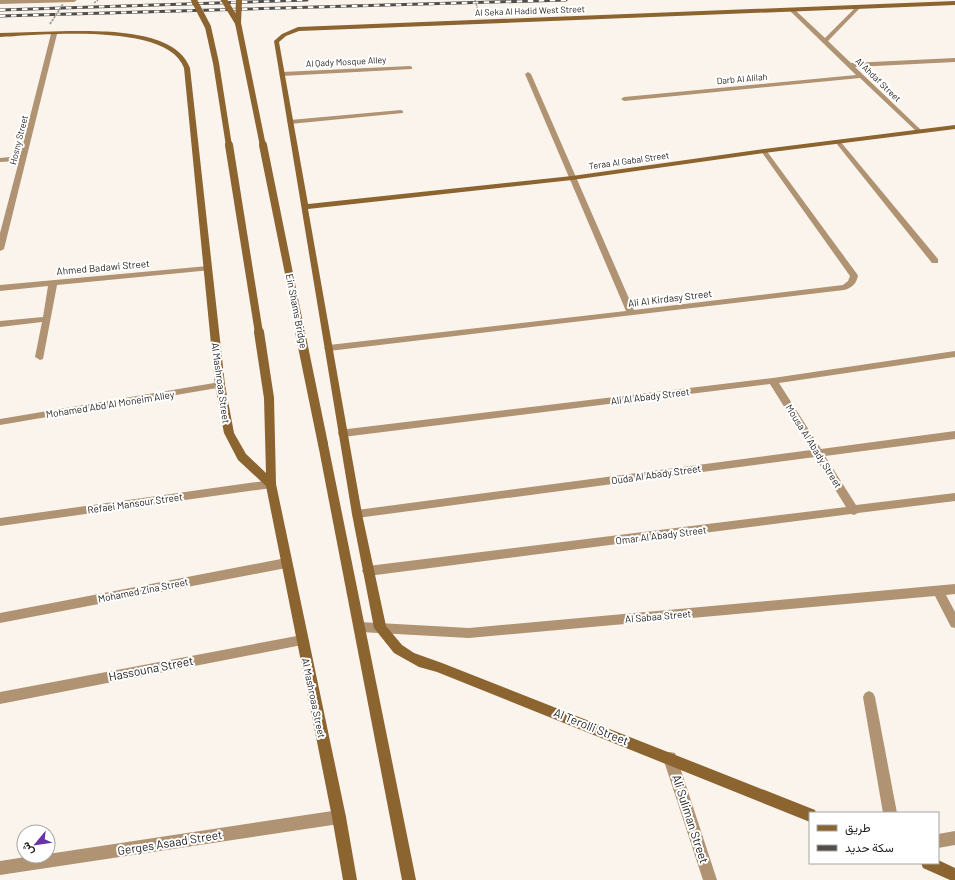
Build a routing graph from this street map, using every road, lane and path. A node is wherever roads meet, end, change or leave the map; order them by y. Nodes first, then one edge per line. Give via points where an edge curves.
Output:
1 (74, 0) edge
2 (98, 0) edge
3 (194, 0) edge
4 (224, 0) edge
5 (240, 0) edge
6 (475, 0) edge
7 (867, 0) edge
8 (0, 1) edge
9 (62, 1) edge
10 (955, 3) edge
11 (96, 4) dead end
12 (858, 7) junction
13 (792, 9) junction
14 (478, 10) dead end
15 (238, 23) junction
16 (50, 24) dead end
17 (54, 34) junction
18 (0, 35) edge
19 (825, 41) junction
20 (955, 60) edge
21 (850, 65) junction
22 (410, 68) dead end
23 (282, 74) junction
24 (528, 74) dead end
25 (862, 76) junction
26 (624, 99) dead end
27 (401, 112) dead end
28 (290, 122) junction
29 (955, 127) edge
30 (919, 131) junction
31 (838, 142) junction
32 (764, 151) junction
33 (24, 158) junction
34 (0, 160) edge
35 (572, 178) junction
36 (305, 207) junction
37 (0, 249) edge
38 (935, 260) dead end
39 (208, 268) junction
40 (53, 283) junction
41 (0, 288) edge
42 (631, 314) junction
43 (47, 319) junction
44 (0, 324) edge
45 (329, 348) junction
46 (954, 355) edge
47 (40, 357) dead end
48 (774, 381) junction
49 (220, 386) junction
50 (0, 422) edge
51 (343, 433) junction
52 (955, 435) edge
53 (818, 452) junction
54 (271, 484) junction
55 (955, 497) edge
56 (854, 511) junction
57 (357, 514) junction
58 (0, 522) edge
59 (286, 563) junction
60 (368, 570) junction
61 (955, 589) edge
62 (938, 591) junction
63 (0, 618) edge
64 (955, 623) edge
65 (360, 626) junction
66 (380, 628) junction
67 (302, 640) junction
68 (869, 697) dead end
69 (0, 698) edge
70 (670, 758) junction
71 (890, 812) edge
72 (809, 815) edge
73 (339, 817) junction
74 (955, 838) edge
75 (939, 841) edge
76 (930, 864) edge
77 (0, 868) edge
78 (955, 875) edge
79 (350, 880) edge
80 (409, 880) edge
81 (710, 880) edge

1 - 9 street
2 - 11 path
3 - 54 street, bridge via 208,27 216,63 269,398
4 - 15 street, Ein Shams Bridge, bridge
5 - 15 street, bridge
6 - 14 path, bridge
7 - 12 street
8 - 9 street
9 - 16 path, bridge
10 - 12 street, Al Seka Al Hadid West Street
12 - 13 street, Al Seka Al Hadid West Street
12 - 19 street
13 - 19 street, Al Ahdaf Street
13 - 23 street, Al Seka Al Hadid West Street via 298,29 276,42
15 - 65 street, Ein Shams Bridge, bridge
17 - 18 street
17 - 33 street, Hosny Street
17 - 39 street, Al Mashroaa Street via 112,33 149,39 169,47 183,59 187,68 191,98
19 - 21 street, Al Ahdaf Street
20 - 21 street
21 - 25 street, Al Ahdaf Street
22 - 23 street, Al Qady Mosque Alley
23 - 28 street
24 - 35 street
25 - 26 street, Darb Al Alilah
25 - 30 street, Al Ahdaf Street
27 - 28 street
28 - 36 street
29 - 30 street, Teraa Al Gabal Street
30 - 31 street, Teraa Al Gabal Street
31 - 32 street, Teraa Al Gabal Street
31 - 38 street
32 - 35 street, Teraa Al Gabal Street
32 - 42 street, Ali Al Kirdasy Street via 854,276 850,285
33 - 34 street
33 - 37 street, Hosny Street
35 - 36 street, Teraa Al Gabal Street
35 - 42 street
36 - 45 street
39 - 40 street, Ahmed Badawi Street
39 - 49 street, Al Mashroaa Street
40 - 41 street, Ahmed Badawi Street
40 - 43 street
42 - 45 street, Ali Al Kirdasy Street
43 - 44 street
43 - 47 street
45 - 51 street
46 - 48 street, Ali Al Abady Street
48 - 51 street, Ali Al Abady Street
48 - 53 street, Mousa Al Abady Street
49 - 50 street, Mohamed Abd Al Moneim Alley
49 - 54 street, Al Mashroaa Street via 229,434 242,457
51 - 57 street
52 - 53 street, Ouda Al Abady Street
53 - 56 street, Mousa Al Abady Street
53 - 57 street, Ouda Al Abady Street
54 - 58 street, Refaei Mansour Street
54 - 59 street, Al Mashroaa Street
55 - 56 street, Omar Al Abady Street
56 - 60 street, Omar Al Abady Street
57 - 60 street
59 - 63 street, Mohamed Zina Street
59 - 67 street, Al Mashroaa Street
60 - 66 street
61 - 62 street, Al Sabaa Street
62 - 64 street
62 - 66 street, Al Sabaa Street via 469,633
65 - 66 street, Al Sabaa Street
65 - 80 street
66 - 70 street, Al Terolli Street via 398,649 423,663
67 - 69 street, Hassouna Street
67 - 73 street, Al Mashroaa Street
68 - 71 street
70 - 72 street, Al Terolli Street
70 - 81 street, Ali Suliman Street
73 - 77 street, Gerges Asaad Street
73 - 79 street, Al Mashroaa Street
74 - 75 street
76 - 78 street

